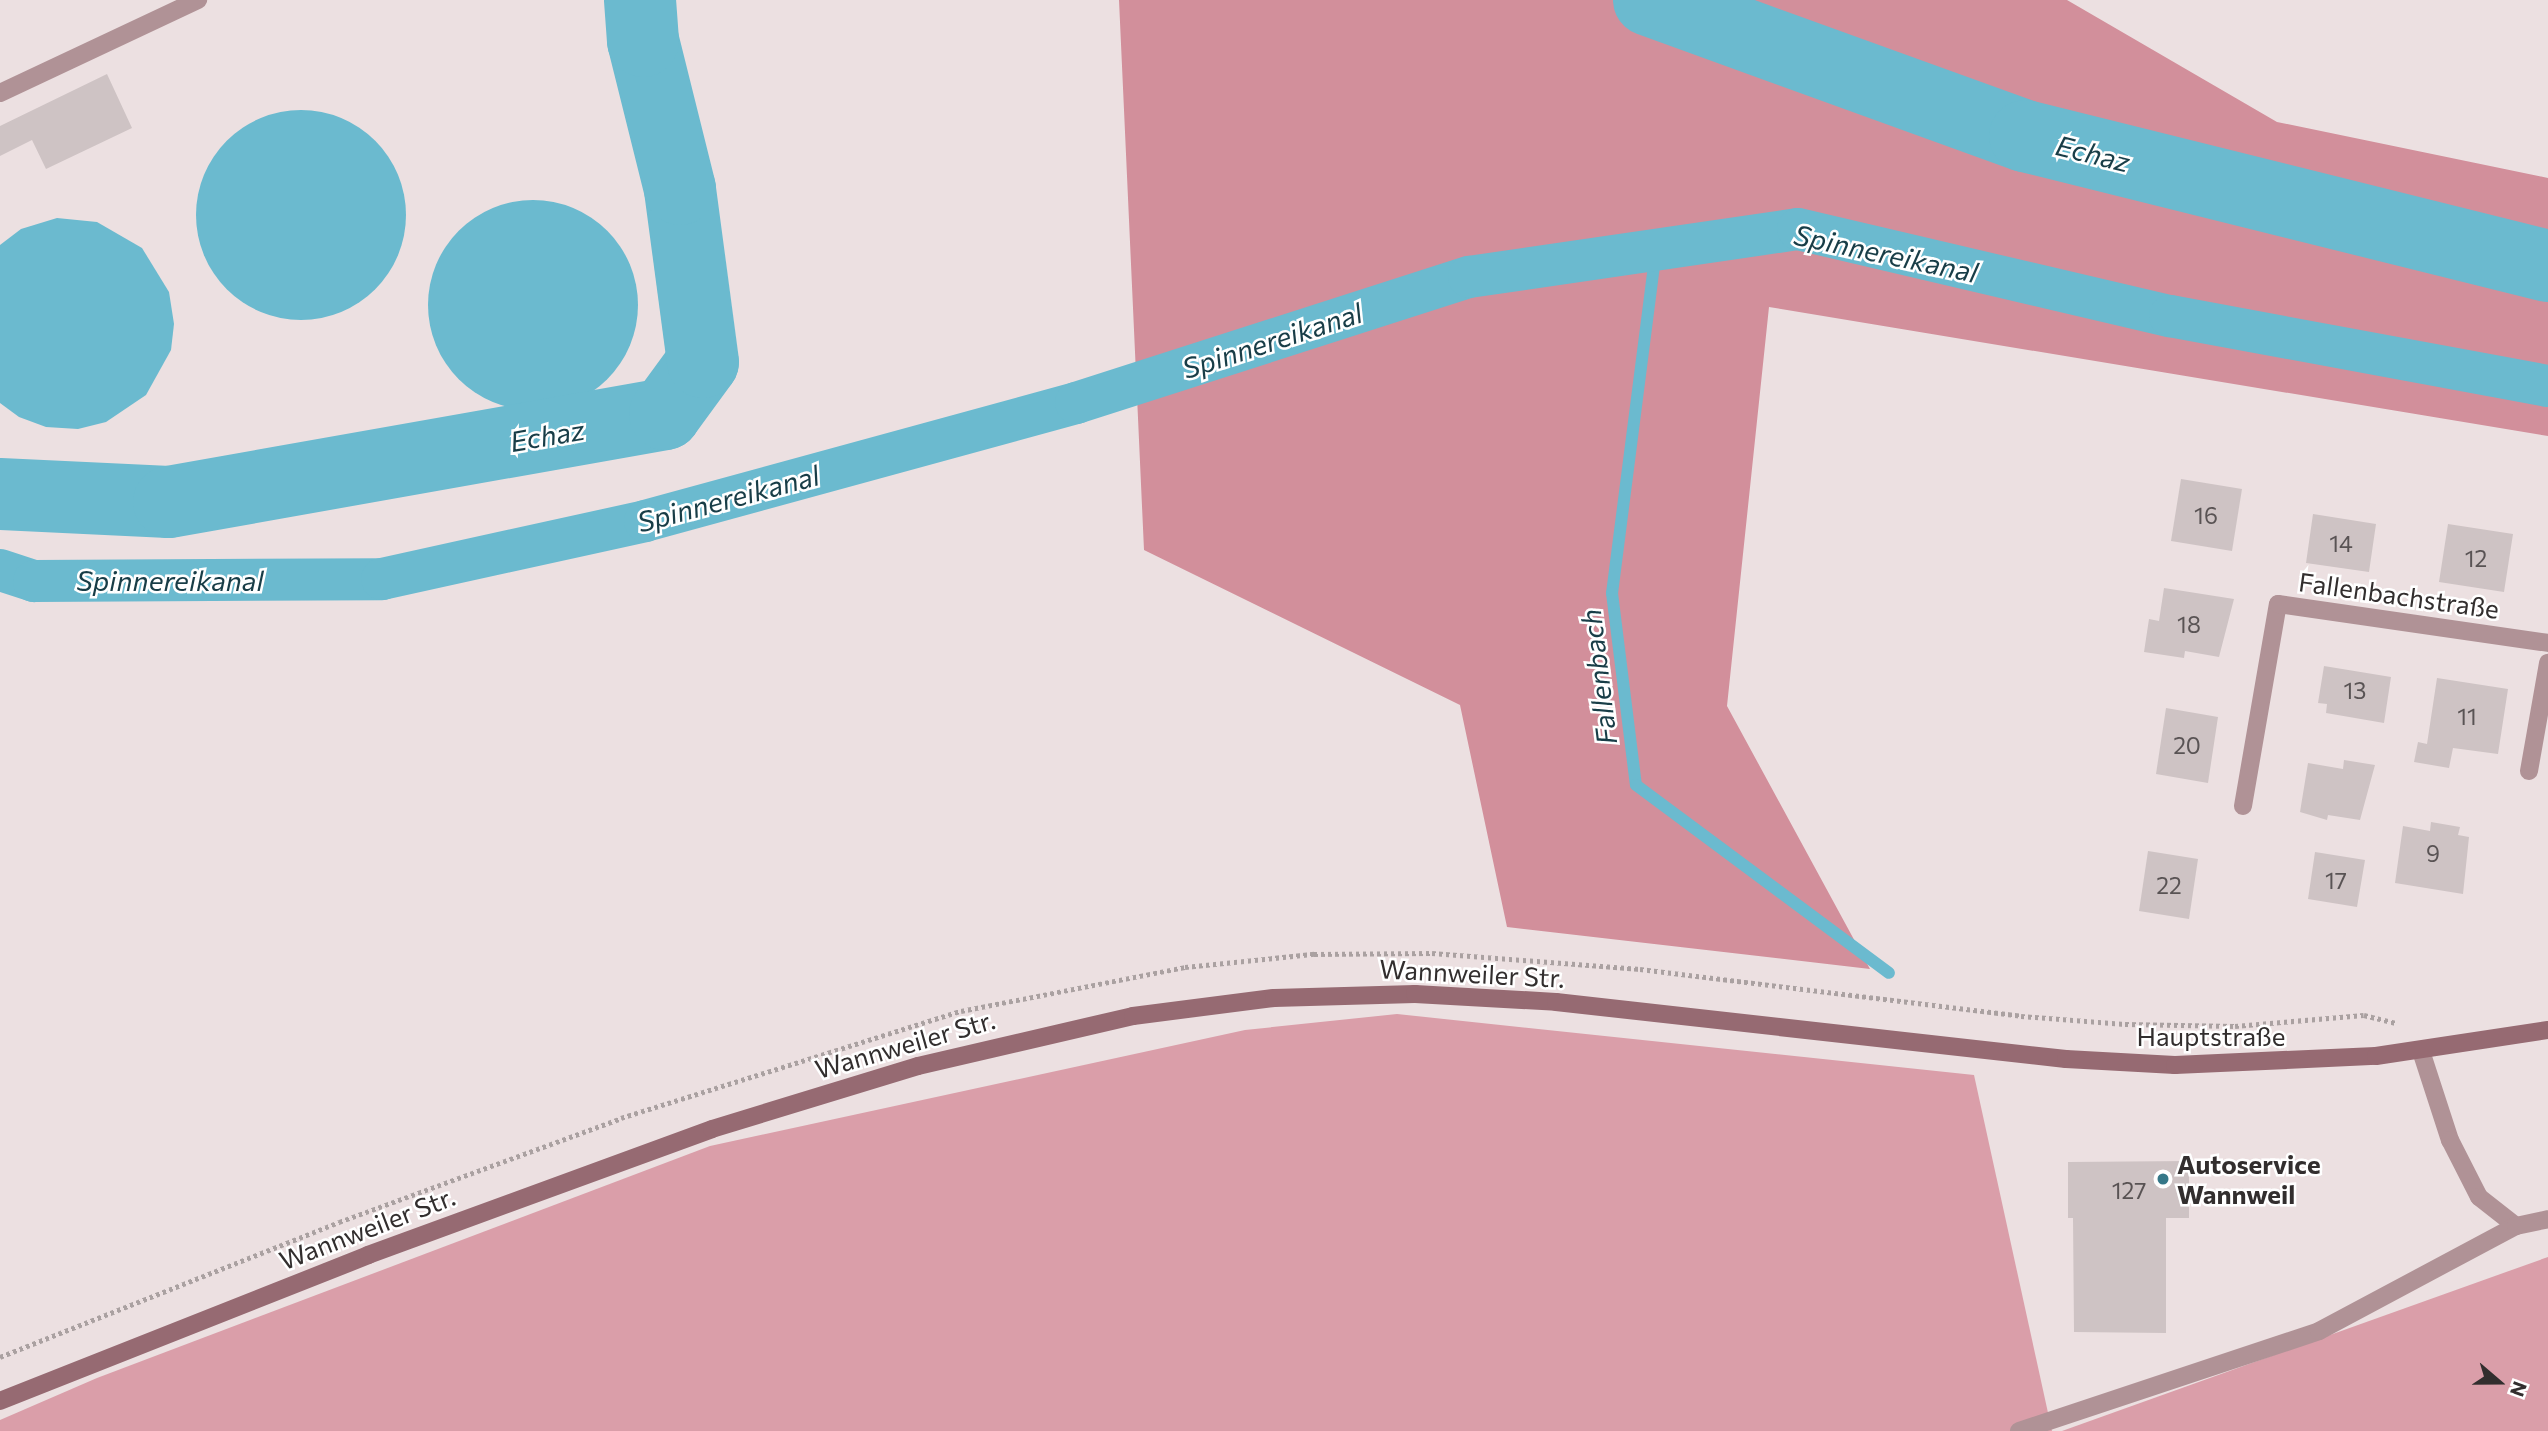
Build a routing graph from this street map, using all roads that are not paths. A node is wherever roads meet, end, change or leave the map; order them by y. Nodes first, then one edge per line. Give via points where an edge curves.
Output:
1 (198, 0) edge
2 (0, 93) edge
3 (2548, 643) edge
4 (2548, 663) edge
5 (2529, 771) dead end
6 (2243, 806) dead end
7 (2548, 1030) edge
8 (1873, 1038) joint
9 (2421, 1051) junction
10 (2548, 1219) edge
11 (2516, 1227) junction
12 (0, 1401) edge
13 (2019, 1430) edge

1 - 2 street
3 - 6 street, Fallenbachstraße via 2278,604
4 - 5 street
7 - 9 main road, Hauptstraße
8 - 9 main road, Hauptstraße via 2066,1059 2175,1065 2312,1062
8 - 12 main road, Wannweiler Str. via 1556,1002 1415,994 1274,998 1109,1020 918,1066 679,1141 355,1260
9 - 11 street via 2450,1140 2479,1197
10 - 11 street
11 - 13 street via 2319,1331

